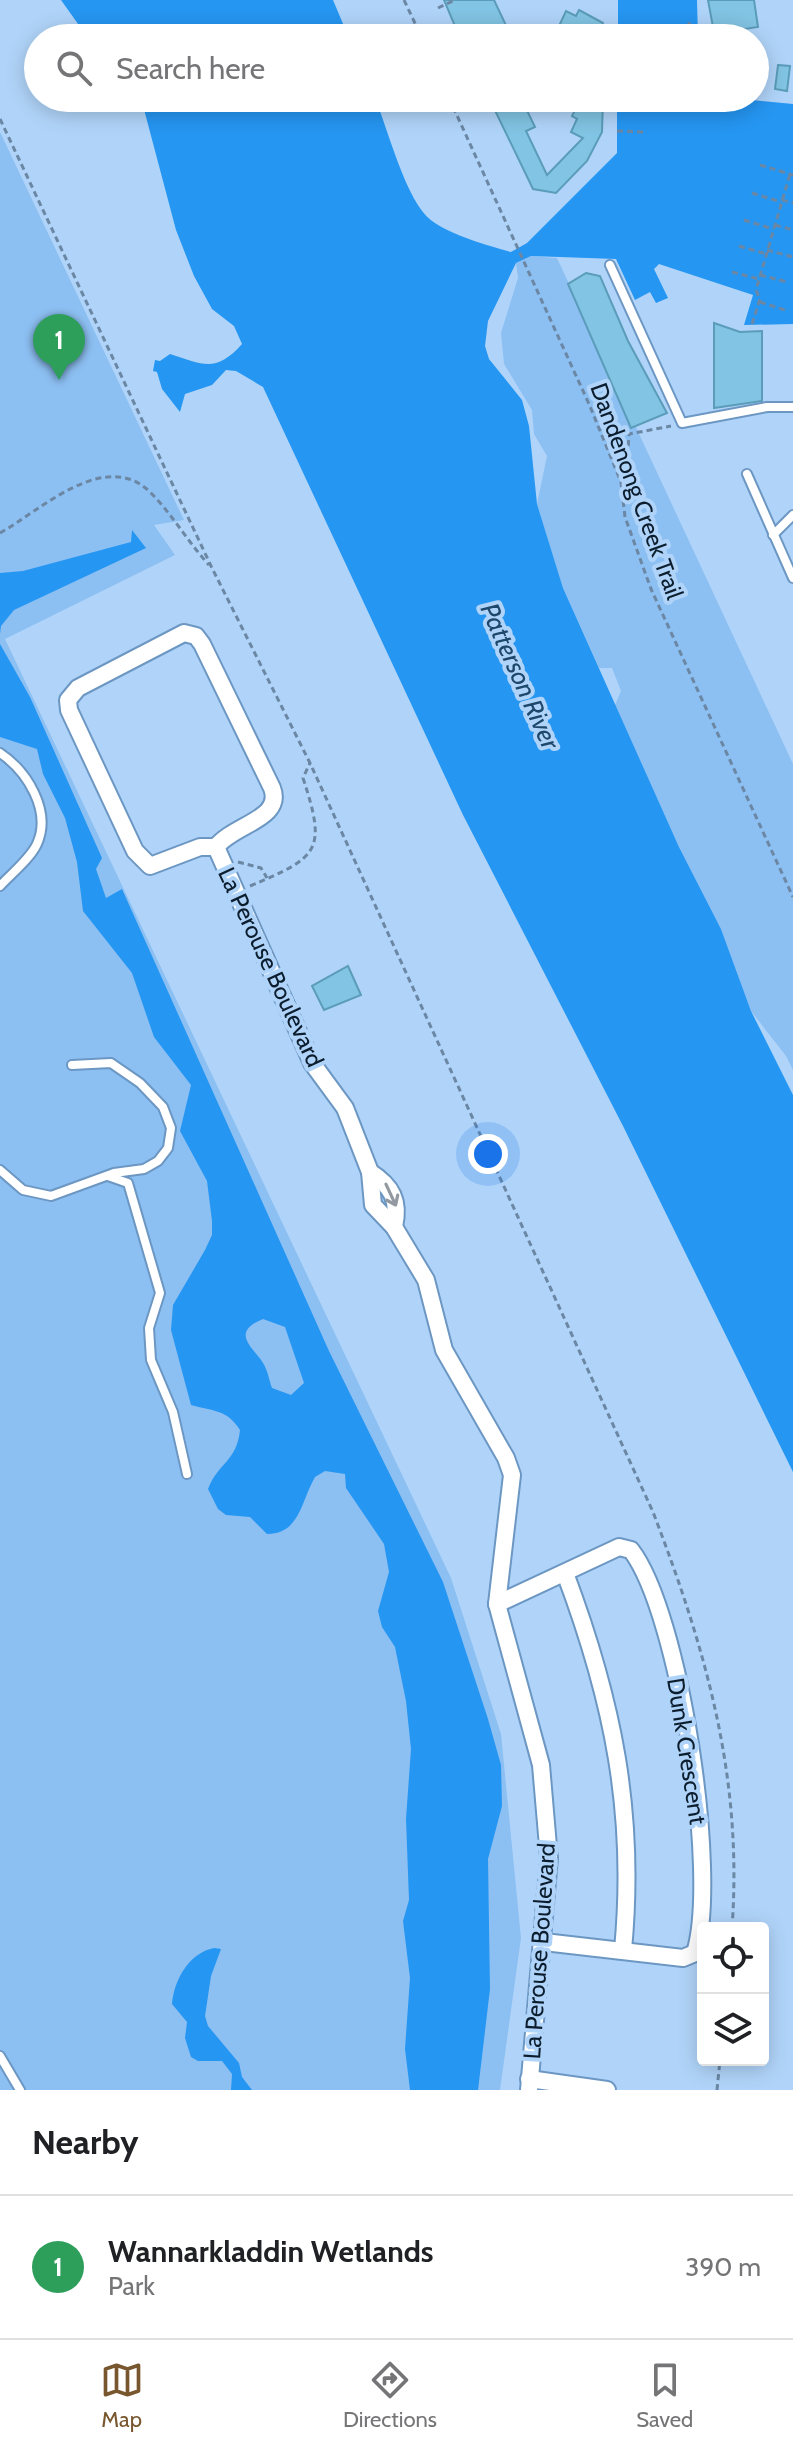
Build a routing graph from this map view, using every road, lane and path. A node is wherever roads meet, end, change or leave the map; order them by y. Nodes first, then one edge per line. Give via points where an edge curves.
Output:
1 (404, 0) edge
2 (455, 0) edge
3 (438, 8) dead end
4 (415, 24) edge
5 (455, 112) edge
6 (0, 119) edge
7 (617, 131) dead end
8 (644, 132) dead end
9 (760, 165) dead end
10 (791, 174) edge
11 (752, 193) dead end
12 (782, 201) junction
13 (793, 203) edge
14 (744, 220) dead end
15 (774, 227) junction
16 (793, 230) edge
17 (739, 246) dead end
18 (767, 252) junction
19 (793, 257) edge
20 (610, 265) dead end
21 (732, 272) dead end
22 (760, 277) junction
23 (787, 282) dead end
24 (760, 302) junction
25 (785, 310) dead end
26 (752, 324) dead end
27 (793, 407) edge
28 (682, 423) junction
29 (747, 474) dead end
30 (621, 482) junction
31 (793, 515) edge
32 (0, 533) edge
33 (773, 535) junction
34 (212, 568) junction
35 (793, 578) edge
36 (0, 753) edge
37 (310, 763) junction
38 (216, 847) junction
39 (225, 866) junction
40 (267, 878) junction
41 (0, 886) edge
42 (237, 891) junction
43 (793, 897) edge
44 (72, 1065) dead end
45 (0, 1170) edge
46 (370, 1172) junction
47 (108, 1176) junction
48 (394, 1227) junction
49 (187, 1474) dead end
50 (565, 1573) junction
51 (497, 1604) junction
52 (732, 1922) edge
53 (544, 1942) junction
54 (623, 1950) junction
55 (0, 2056) edge
56 (719, 2066) edge
57 (527, 2087) edge
58 (20, 2090) edge
59 (607, 2090) edge
60 (717, 2090) edge

1 - 4 path
2 - 3 path
5 - 30 path, Dandenong Creek Trail
6 - 34 path
7 - 8 path
9 - 10 path
10 - 12 path
11 - 12 path
12 - 13 path
12 - 15 path
14 - 15 path
15 - 16 path
15 - 18 path
17 - 18 path
18 - 19 path
18 - 22 path
20 - 28 lane
21 - 22 path
22 - 23 path
22 - 24 path
24 - 25 path
24 - 26 path
27 - 28 lane
28 - 30 path via 629,434 628,473
29 - 33 lane
30 - 43 path, Dandenong Creek Trail via 625,517 651,589
31 - 33 lane
32 - 34 path via 73,488 114,476 138,482 152,494
33 - 35 lane
34 - 37 path
36 - 41 lane via 20,769 42,813 36,846
37 - 40 path via 303,778 317,827 314,846 298,864
37 - 52 path via 594,1378 683,1590 709,1674 730,1788
38 - 38 street via 195,848 154,866 142,862 68,706 75,690 184,633 202,644 274,795 269,812 227,834
38 - 39 street, La Perouse Boulevard
39 - 40 path via 235,861 252,864
39 - 42 street, La Perouse Boulevard
40 - 42 path
42 - 46 street, La Perouse Boulevard via 312,1063 344,1105
44 - 47 lane via 111,1063 163,1107 171,1128 168,1148 158,1161
45 - 47 lane via 37,1196 64,1193
46 - 48 street, La Perouse Boulevard via 373,1205
46 -> 48 street, La Perouse Boulevard via 394,1195
47 - 49 lane via 128,1183 160,1293 149,1328 151,1360 173,1412
48 - 51 street, La Perouse Boulevard via 426,1280 444,1350 512,1475
50 - 51 street, Dunk Crescent
50 - 54 street via 592,1645 618,1750 628,1853
50 - 54 street, Dunk Crescent via 619,1547 631,1550 659,1614 686,1710 700,1844 697,1947 683,1958
51 - 53 street, La Perouse Boulevard via 541,1765 549,1858
53 - 54 street, Dunk Crescent
53 - 57 street, La Perouse Boulevard
55 - 58 lane
56 - 60 path
57 - 59 street

